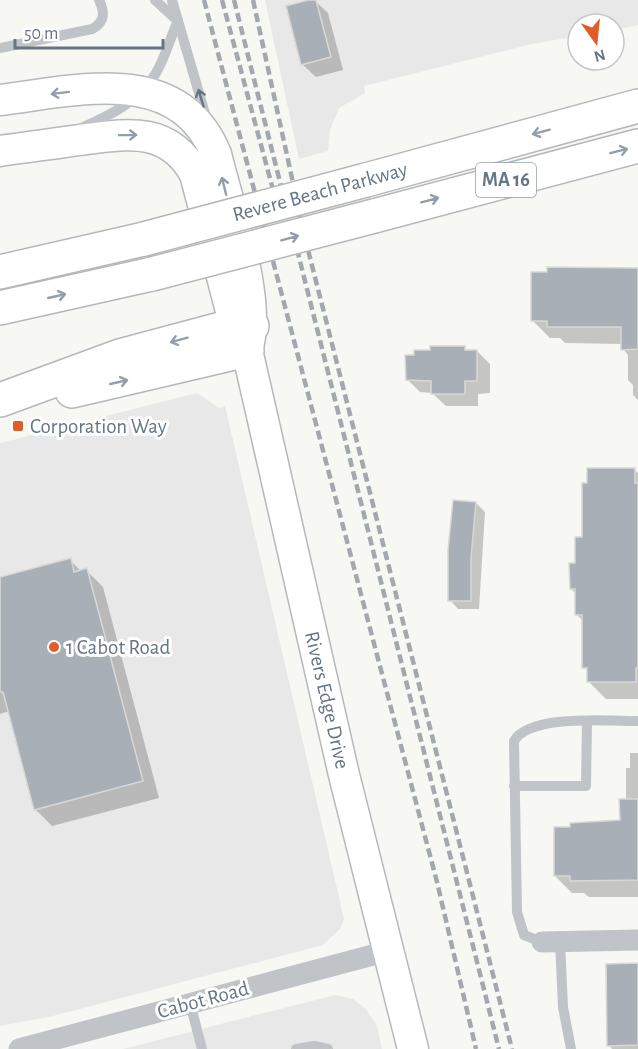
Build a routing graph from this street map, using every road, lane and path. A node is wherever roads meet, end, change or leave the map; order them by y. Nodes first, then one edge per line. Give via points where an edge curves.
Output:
1 (99, 0) edge
2 (157, 0) edge
3 (172, 0) edge
4 (178, 21) junction
5 (0, 48) edge
6 (143, 90) junction
7 (0, 100) edge
8 (638, 106) edge
9 (638, 146) edge
10 (9, 148) edge
11 (216, 154) junction
12 (0, 271) edge
13 (0, 308) edge
14 (245, 334) junction
15 (0, 400) edge
16 (0, 407) edge
17 (587, 721) junction
18 (638, 721) edge
19 (514, 786) junction
20 (638, 940) edge
21 (551, 941) junction
22 (388, 951) junction
23 (190, 1003) junction
24 (19, 1049) edge
25 (202, 1049) edge
26 (296, 1049) edge
27 (328, 1049) edge
28 (413, 1049) edge
29 (572, 1049) edge

1 - 5 lane via 103,16 100,24 92,28
2 - 4 lane
3 - 4 lane
4 - 6 lane via 156,73
11 -> 4 lane
6 -> 7 main road, Rivers Edge Drive via 106,87
6 - 10 lane via 111,114 68,134
6 - 11 main road, Rivers Edge Drive via 190,117 206,134
8 -> 12 highway, Revere Beach Parkway / MA 16, bridge via 144,239
13 -> 9 highway, Revere Beach Parkway / MA 16, bridge via 152,274
10 -> 14 main road, Rivers Edge Drive via 130,135 157,139 177,150 198,182
14 -> 11 main road, Rivers Edge Drive via 250,291
14 -> 15 highway via 120,356
16 -> 14 highway via 126,380
14 - 22 main road, Rivers Edge Drive via 344,775
17 - 18 lane
17 - 19 lane via 535,727 520,733 514,745
17 - 19 lane via 586,786
19 - 21 lane via 518,920 524,935
20 - 21 street
21 - 29 lane
22 - 23 street, Cabot Road
22 - 28 main road, Rivers Edge Drive
23 - 24 street, Cabot Road
23 - 25 lane
26 - 27 lane

